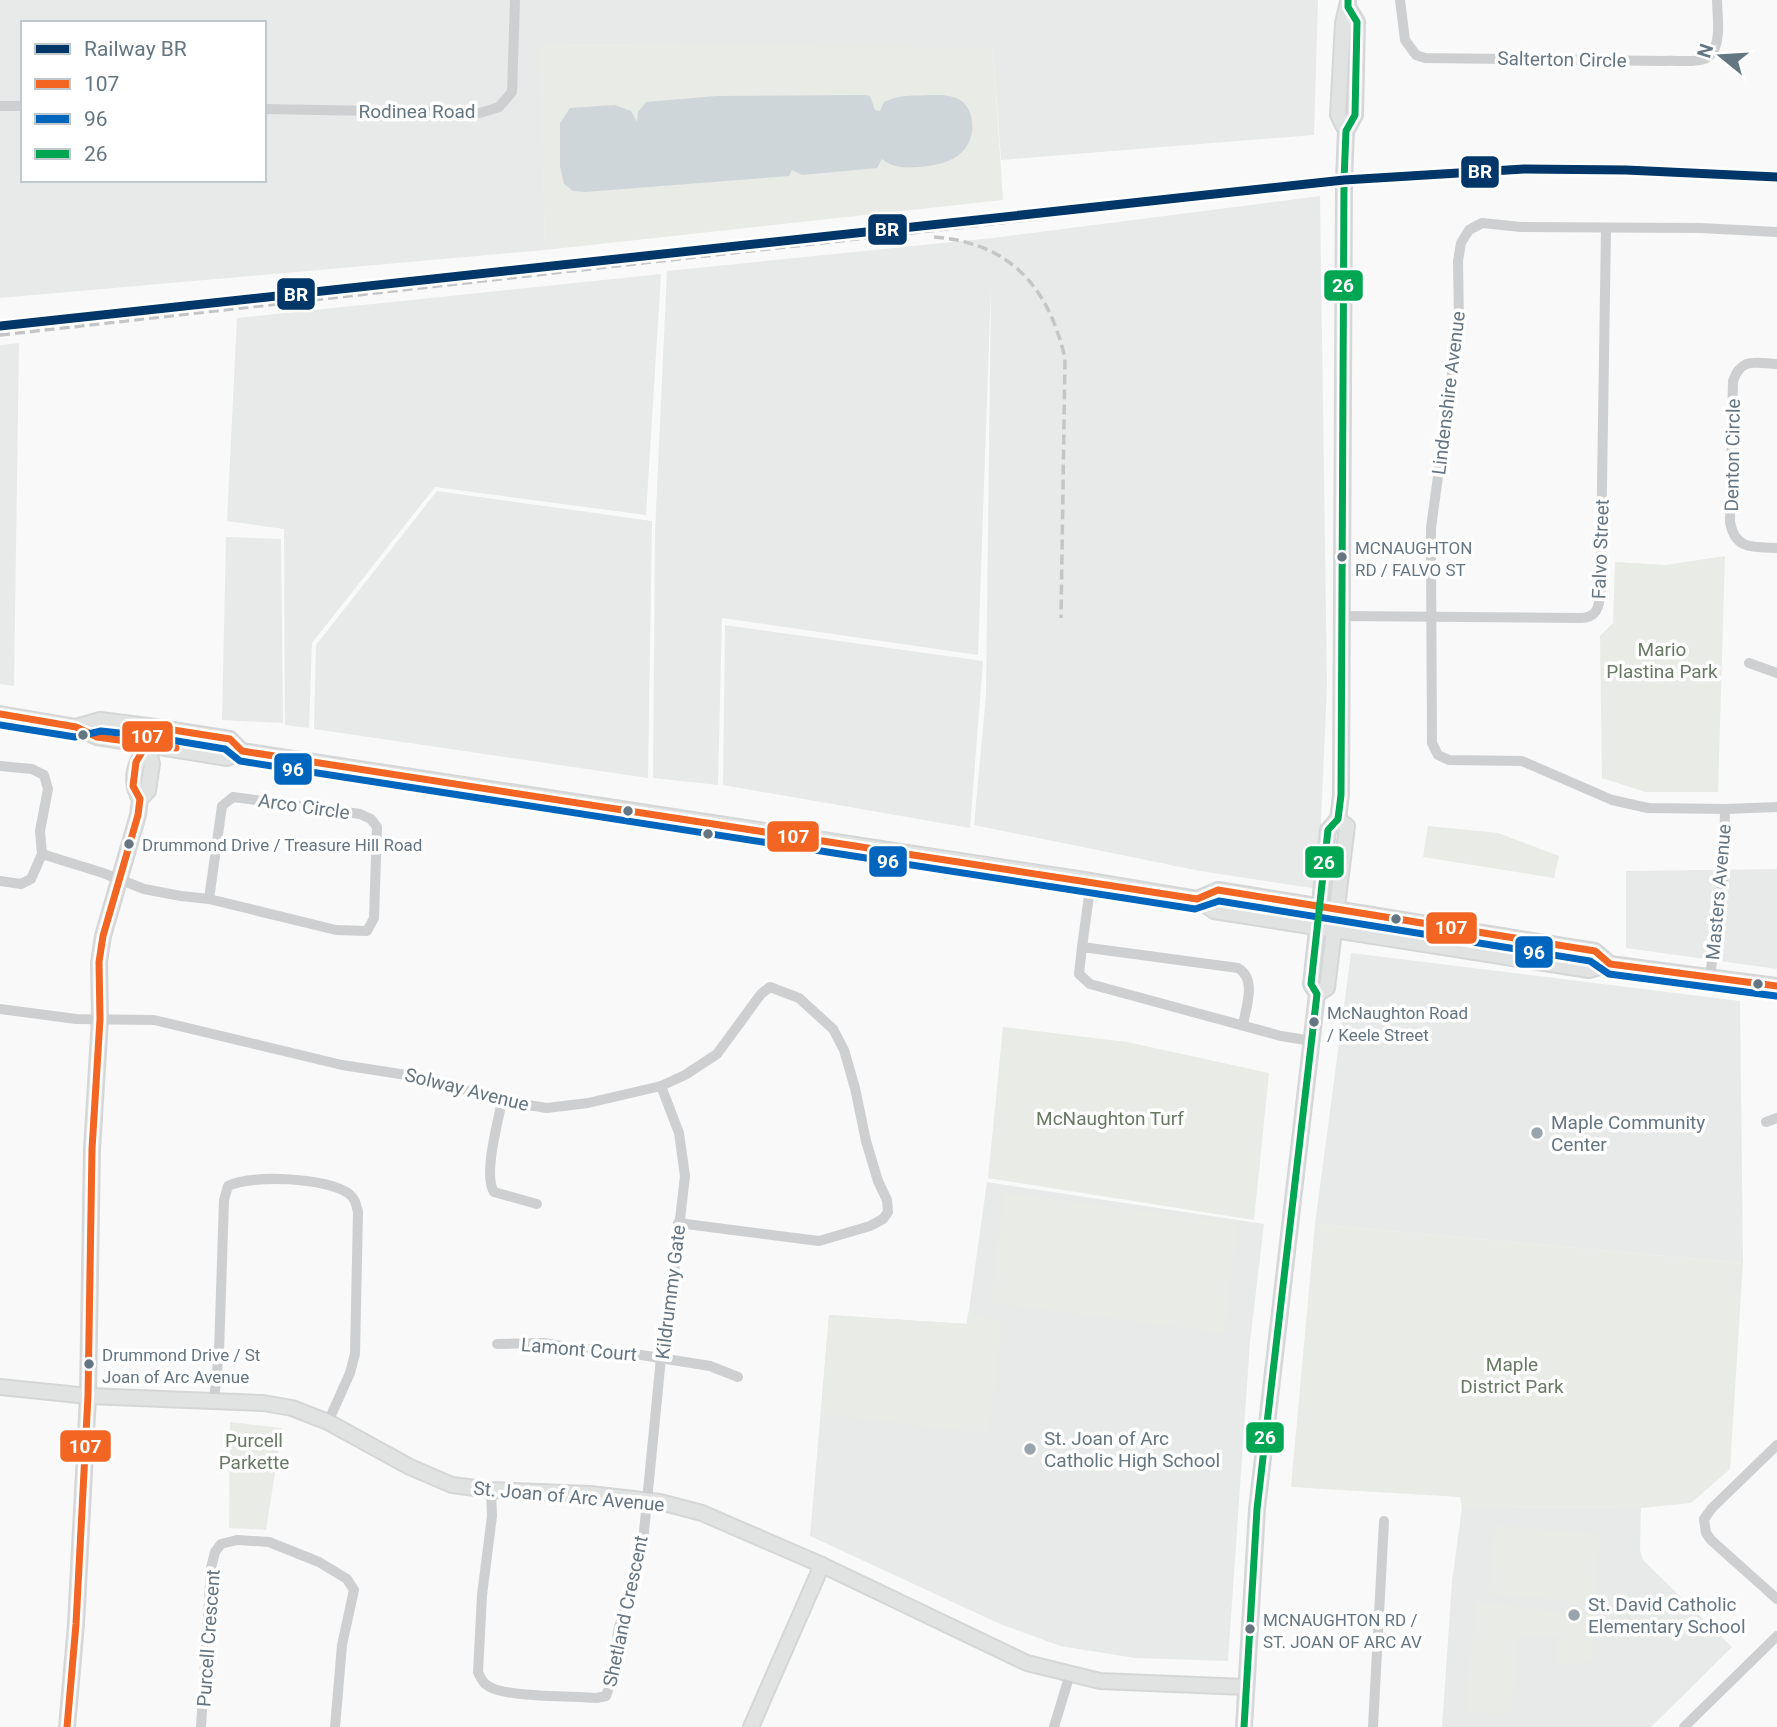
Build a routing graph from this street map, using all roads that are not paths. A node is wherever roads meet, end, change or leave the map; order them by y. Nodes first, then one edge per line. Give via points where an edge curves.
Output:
1 (514, 0) edge
2 (1400, 0) edge
3 (1717, 0) edge
4 (1348, 4) edge
5 (0, 106) edge
6 (21, 106) edge
7 (266, 109) edge
8 (1606, 228) junction
9 (1777, 232) edge
10 (1777, 364) edge
11 (1777, 548) edge
12 (1341, 616) junction
13 (1431, 617) junction
14 (1749, 663) dead end
15 (1777, 673) edge
16 (0, 714) edge
17 (148, 726) junction
18 (76, 727) junction
19 (147, 744) junction
20 (242, 751) junction
21 (0, 765) edge
22 (1777, 807) edge
23 (1725, 809) junction
24 (1338, 818) junction
25 (42, 854) junction
26 (120, 879) junction
27 (0, 881) edge
28 (1091, 881) junction
29 (209, 899) junction
30 (1196, 899) junction
31 (1321, 906) junction
32 (1337, 908) junction
33 (1318, 926) junction
34 (1335, 929) junction
35 (1082, 947) junction
36 (1609, 964) junction
37 (1710, 976) junction
38 (1777, 986) edge
39 (1317, 995) junction
40 (0, 1009) edge
41 (100, 1019) junction
42 (1243, 1025) junction
43 (1312, 1041) junction
44 (661, 1086) junction
45 (502, 1101) junction
46 (1777, 1118) edge
47 (1766, 1122) dead end
48 (537, 1203) dead end
49 (678, 1223) junction
50 (497, 1344) dead end
51 (661, 1357) junction
52 (738, 1377) dead end
53 (0, 1387) edge
54 (88, 1396) junction
55 (214, 1400) junction
56 (328, 1422) junction
57 (1777, 1445) edge
58 (491, 1490) junction
59 (648, 1501) junction
60 (1384, 1521) dead end
61 (822, 1565) junction
62 (1777, 1599) edge
63 (1777, 1636) edge
64 (1070, 1674) junction
65 (1246, 1687) junction
66 (67, 1727) edge
67 (201, 1727) edge
68 (335, 1727) edge
69 (751, 1727) edge
70 (1054, 1727) edge
71 (1244, 1727) edge
72 (1373, 1727) edge
73 (1684, 1727) edge

1 - 7 street, Rodinea Road via 512,92 499,107 480,113
2 - 3 street, Salterton Circle via 1405,40 1416,55 1425,58 1664,61 1703,60 1712,53 1717,40
4 - 12 street via 1357,22 1355,115 1346,131 1343,180
5 - 6 street
8 - 9 street, Lindenshire Avenue
8 - 13 street, Lindenshire Avenue via 1482,223 1469,230 1461,243 1459,322 1431,528
8 - 13 street, Falvo Street via 1597,611 1580,618
10 - 11 street, Denton Circle via 1742,365 1733,381 1730,522 1733,535 1746,546
12 - 13 street, Falvo Street
12 - 24 street
13 - 23 street, Lindenshire Avenue via 1432,743 1438,755 1449,760 1522,761 1612,800 1648,808
14 - 15 street
16 - 18 street
17 - 18 street via 100,720
17 - 19 street
17 - 20 street via 230,739
18 - 19 street via 97,737
19 - 20 street via 227,758
19 - 26 street via 136,762 132,786 140,799 138,815
20 - 28 street
21 - 25 street via 44,775 48,789 40,831
22 - 23 street
23 - 37 street, Masters Avenue via 1724,872
24 - 31 street via 1328,830
24 - 32 street via 1347,826
25 - 26 street, Arco Circle
25 - 27 street via 31,879 21,884
26 - 29 street, Arco Circle via 144,889
26 - 41 street via 101,949
28 - 30 street
28 - 35 street
29 - 29 street, Arco Circle via 336,930 366,931 374,918 377,827 360,814 233,797 222,806
30 - 31 street via 1218,890
30 - 33 street via 1214,911
31 - 32 street
31 - 33 street
32 - 34 street
32 - 36 street via 1595,951
33 - 34 street
33 - 39 street via 1311,984
34 - 36 street via 1589,970
34 - 39 street via 1327,988
35 - 42 street via 1079,974 1090,984
35 - 42 street via 1241,969 1249,981
36 - 37 street
37 - 38 street
39 - 43 street
40 - 41 street, Solway Avenue
41 - 45 street, Solway Avenue via 154,1020 342,1065 426,1078
41 - 54 street via 92,1149
42 - 43 street
43 - 65 street via 1257,1509
44 - 45 street, Solway Avenue via 566,1108
44 - 49 street, Kildrummy Gate via 683,1152 685,1176
44 - 49 street, Solway Avenue via 717,1054 771,987 799,998 833,1029 844,1050 866,1141 888,1205 883,1219 870,1226 819,1241
45 - 48 street via 490,1186 494,1192
46 - 47 street
49 - 51 street, Kildrummy Gate
50 - 51 street, Lamont Court via 544,1343
51 - 52 street, Lamont Court via 710,1366
51 - 59 street, Kildrummy Gate
53 - 54 street, St. Joan of Arc Avenue
54 - 55 street, St. Joan of Arc Avenue
54 - 66 street
55 - 56 street, St. Joan of Arc Avenue via 292,1408
55 - 56 street via 228,1186 257,1179 295,1180 347,1193 358,1212 355,1354
56 - 58 street, St. Joan of Arc Avenue via 433,1479
57 - 62 street via 1704,1519 1711,1540
58 - 59 street, St. Joan of Arc Avenue
58 - 59 street, Shetland Crescent via 478,1672 491,1688 507,1692 606,1696 618,1631 642,1552
59 - 61 street, St. Joan of Arc Avenue via 702,1513
60 - 72 street
61 - 64 street, St. Joan of Arc Avenue via 1027,1663
61 - 69 street
63 - 73 street
64 - 65 street, St. Joan of Arc Avenue via 1100,1681
64 - 70 street
65 - 71 street
67 - 68 street, Purcell Crescent via 211,1568 221,1544 237,1540 269,1542 319,1562 348,1579 354,1590 342,1645

